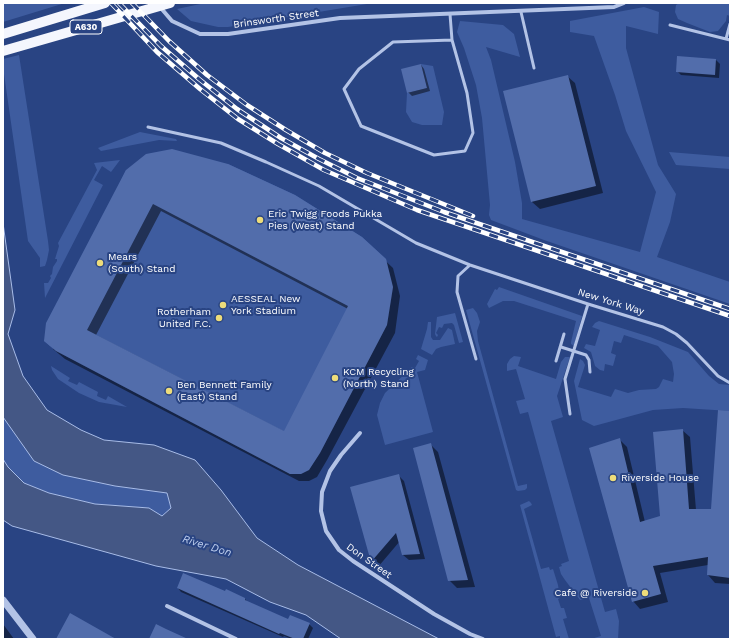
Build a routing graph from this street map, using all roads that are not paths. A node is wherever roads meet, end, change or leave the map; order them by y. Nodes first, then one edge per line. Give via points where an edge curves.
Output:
1 (105, 3) edge
2 (157, 3) edge
3 (170, 3) edge
4 (624, 3) edge
5 (521, 12) junction
6 (450, 14) junction
7 (730, 24) edge
8 (670, 25) dead end
9 (3, 34) edge
10 (726, 39) junction
11 (452, 40) junction
12 (730, 40) edge
13 (3, 51) edge
14 (534, 68) dead end
15 (148, 127) dead end
16 (470, 265) junction
17 (588, 304) junction
18 (564, 334) dead end
19 (561, 347) junction
20 (574, 351) junction
21 (476, 359) dead end
22 (556, 361) dead end
23 (590, 372) dead end
24 (730, 383) edge
25 (570, 414) dead end
26 (360, 433) dead end
27 (3, 600) edge
28 (167, 606) dead end
29 (32, 639) edge
30 (236, 639) edge
31 (483, 639) edge

1 - 9 main road, A630
2 - 6 street, Brinsworth Street via 172,21 200,34 228,34 340,18
3 - 13 main road, A630
4 - 5 street, Brinsworth Street via 614,8
5 - 6 street, Brinsworth Street
5 - 14 lane
6 - 11 lane
7 - 10 lane
8 - 10 lane
10 - 12 lane
11 - 11 lane via 468,93 473,133 465,151 434,155 361,126 344,89 359,69 393,42
15 - 16 lane, New York Way via 221,143 266,162 319,186 416,243
16 - 17 lane, New York Way
16 - 21 lane via 458,276 457,292
17 - 20 lane
17 - 24 lane, New York Way via 663,327 676,334 718,376
18 - 19 lane
19 - 20 lane
19 - 22 lane
20 - 23 lane via 586,355
20 - 25 lane via 565,379
26 - 31 street, Don Street via 330,471 322,492 321,511 326,531 339,550 353,561 434,614
27 - 29 street
28 - 30 street

